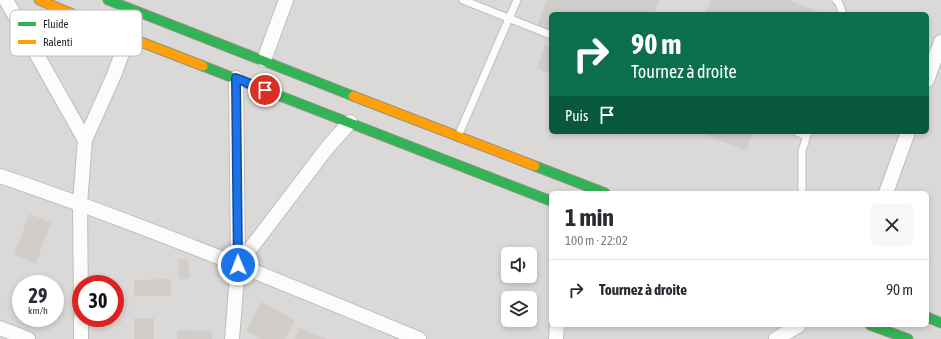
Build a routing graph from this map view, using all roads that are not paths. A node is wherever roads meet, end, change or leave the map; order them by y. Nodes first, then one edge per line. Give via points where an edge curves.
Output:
1 (6, 0) edge
2 (38, 0) edge
3 (108, 0) edge
4 (286, 0) edge
5 (463, 0) edge
6 (517, 0) edge
7 (836, 0) edge
8 (12, 10) edge
9 (62, 10) edge
10 (134, 10) edge
11 (842, 12) edge
12 (142, 13) edge
13 (509, 18) junction
14 (549, 34) edge
15 (142, 42) edge
16 (941, 42) edge
17 (38, 56) edge
18 (121, 56) edge
19 (264, 60) junction
20 (929, 75) edge
21 (236, 78) junction
22 (350, 122) junction
23 (807, 134) edge
24 (907, 134) edge
25 (458, 137) junction
26 (86, 140) junction
27 (0, 176) edge
28 (600, 191) edge
29 (802, 191) edge
30 (887, 191) edge
31 (549, 200) edge
32 (80, 203) junction
33 (238, 265) junction
34 (81, 275) edge
35 (929, 318) edge
36 (941, 323) edge
37 (81, 327) edge
38 (557, 327) edge
39 (796, 327) edge
40 (876, 327) edge
41 (0, 328) edge
42 (892, 332) edge
43 (28, 339) edge
44 (81, 339) edge
45 (232, 339) edge
46 (419, 339) edge
47 (556, 339) edge
48 (776, 339) edge
49 (908, 339) edge

1 - 8 street
2 - 9 main road
3 - 10 main road
4 - 19 street
5 - 13 lane
6 - 13 lane
7 - 11 lane
12 - 19 main road
13 - 14 lane
13 - 25 lane
15 - 21 main road
16 - 20 street
17 - 26 street
18 - 26 street
19 - 25 main road
21 - 22 main road
21 - 33 street
22 - 31 main road
22 - 33 street via 327,148
23 - 29 lane via 802,151
24 - 30 street
25 - 28 main road
26 - 32 street
27 - 32 street
32 - 33 street
32 - 34 street
33 - 45 street
33 - 46 street
35 - 36 main road
37 - 44 street
38 - 47 street
39 - 48 street
40 - 42 main road
41 - 43 street
42 - 49 main road

